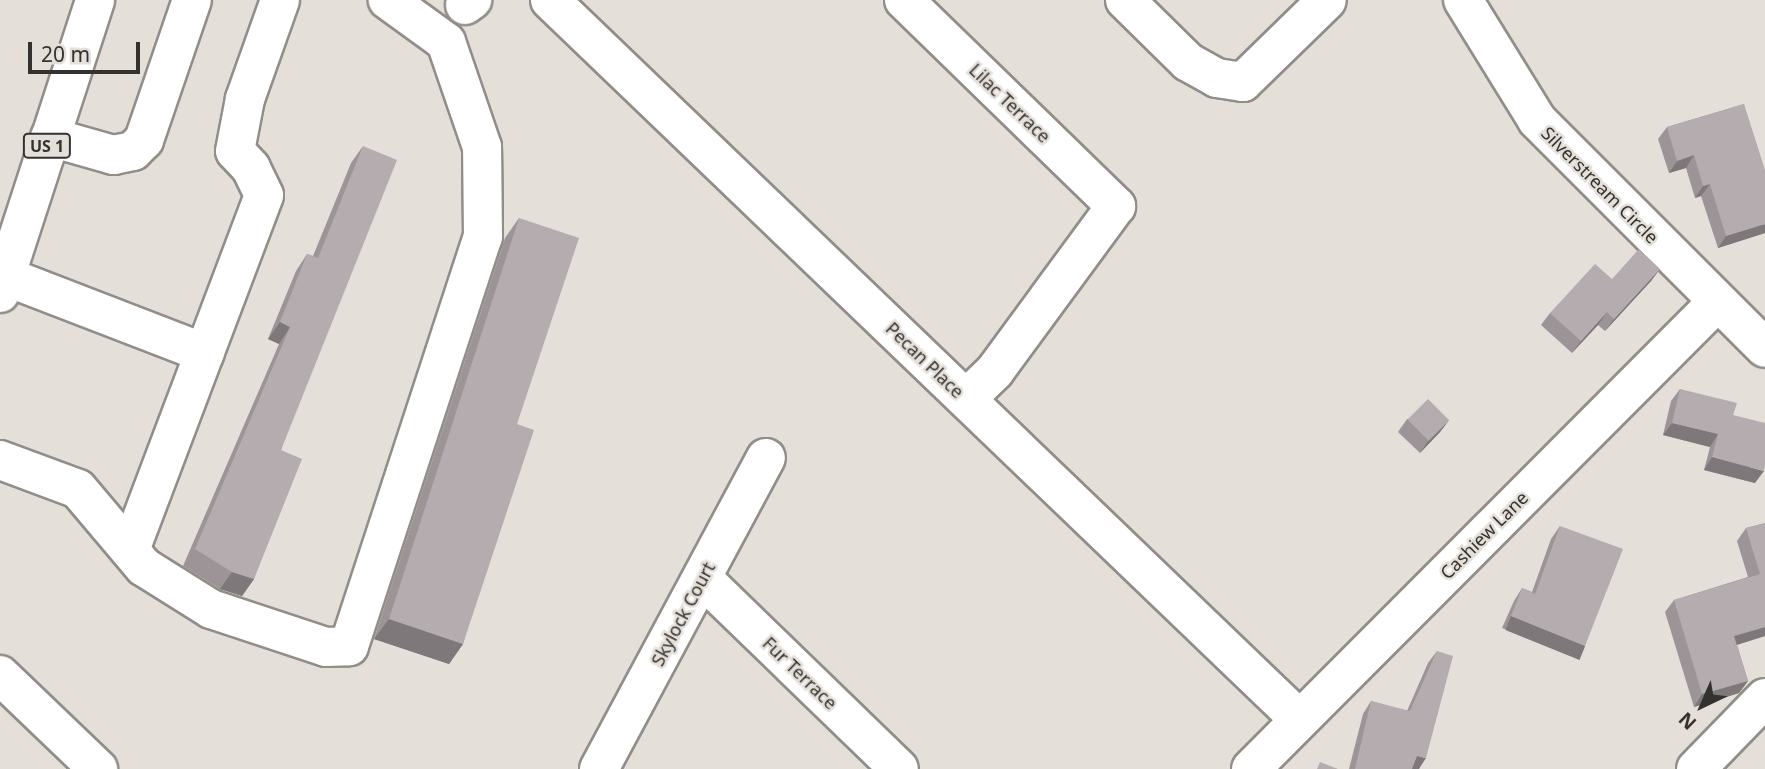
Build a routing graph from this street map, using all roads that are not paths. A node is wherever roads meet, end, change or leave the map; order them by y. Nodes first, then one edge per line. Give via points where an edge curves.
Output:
1 (95, 0) edge
2 (192, 0) edge
3 (280, 0) edge
4 (388, 0) edge
5 (550, 0) edge
6 (904, 0) edge
7 (1125, 0) edge
8 (1327, 0) edge
9 (1463, 0) edge
10 (50, 137) junction
11 (3, 284) edge
12 (1717, 302) junction
13 (1765, 348) edge
14 (205, 353) junction
15 (966, 399) junction
16 (766, 458) dead end
17 (0, 460) edge
18 (130, 550) junction
19 (702, 578) junction
20 (0, 675) edge
21 (1765, 698) edge
22 (1299, 719) junction
23 (98, 769) edge
24 (599, 769) edge
25 (899, 769) edge
26 (1251, 769) edge
27 (1696, 769) edge

1 - 10 main road, US 1
2 - 10 main road via 144,140 133,152 113,155
3 - 14 main road via 244,99 235,151 251,168 264,195
4 - 18 main road via 446,42 482,147 483,237 348,646 326,647 211,610 144,567
5 - 15 main road, Pecan Place
6 - 15 main road, Lilac Terrace via 1116,206 995,371
7 - 8 main road via 1188,62 1217,78 1243,82
9 - 12 main road, Silverstream Circle via 1537,120
10 - 11 main road, US 1
11 - 14 main road
12 - 13 main road, Silverstream Circle
12 - 22 main road, Cashiew Lane
14 - 18 main road
15 - 22 main road, Pecan Place
16 - 19 main road, Skylock Court
17 - 18 main road via 78,489
19 - 24 main road, Skylock Court
19 - 25 main road, Fur Terrace
20 - 23 main road
21 - 27 main road
22 - 26 main road, Cashiew Lane

